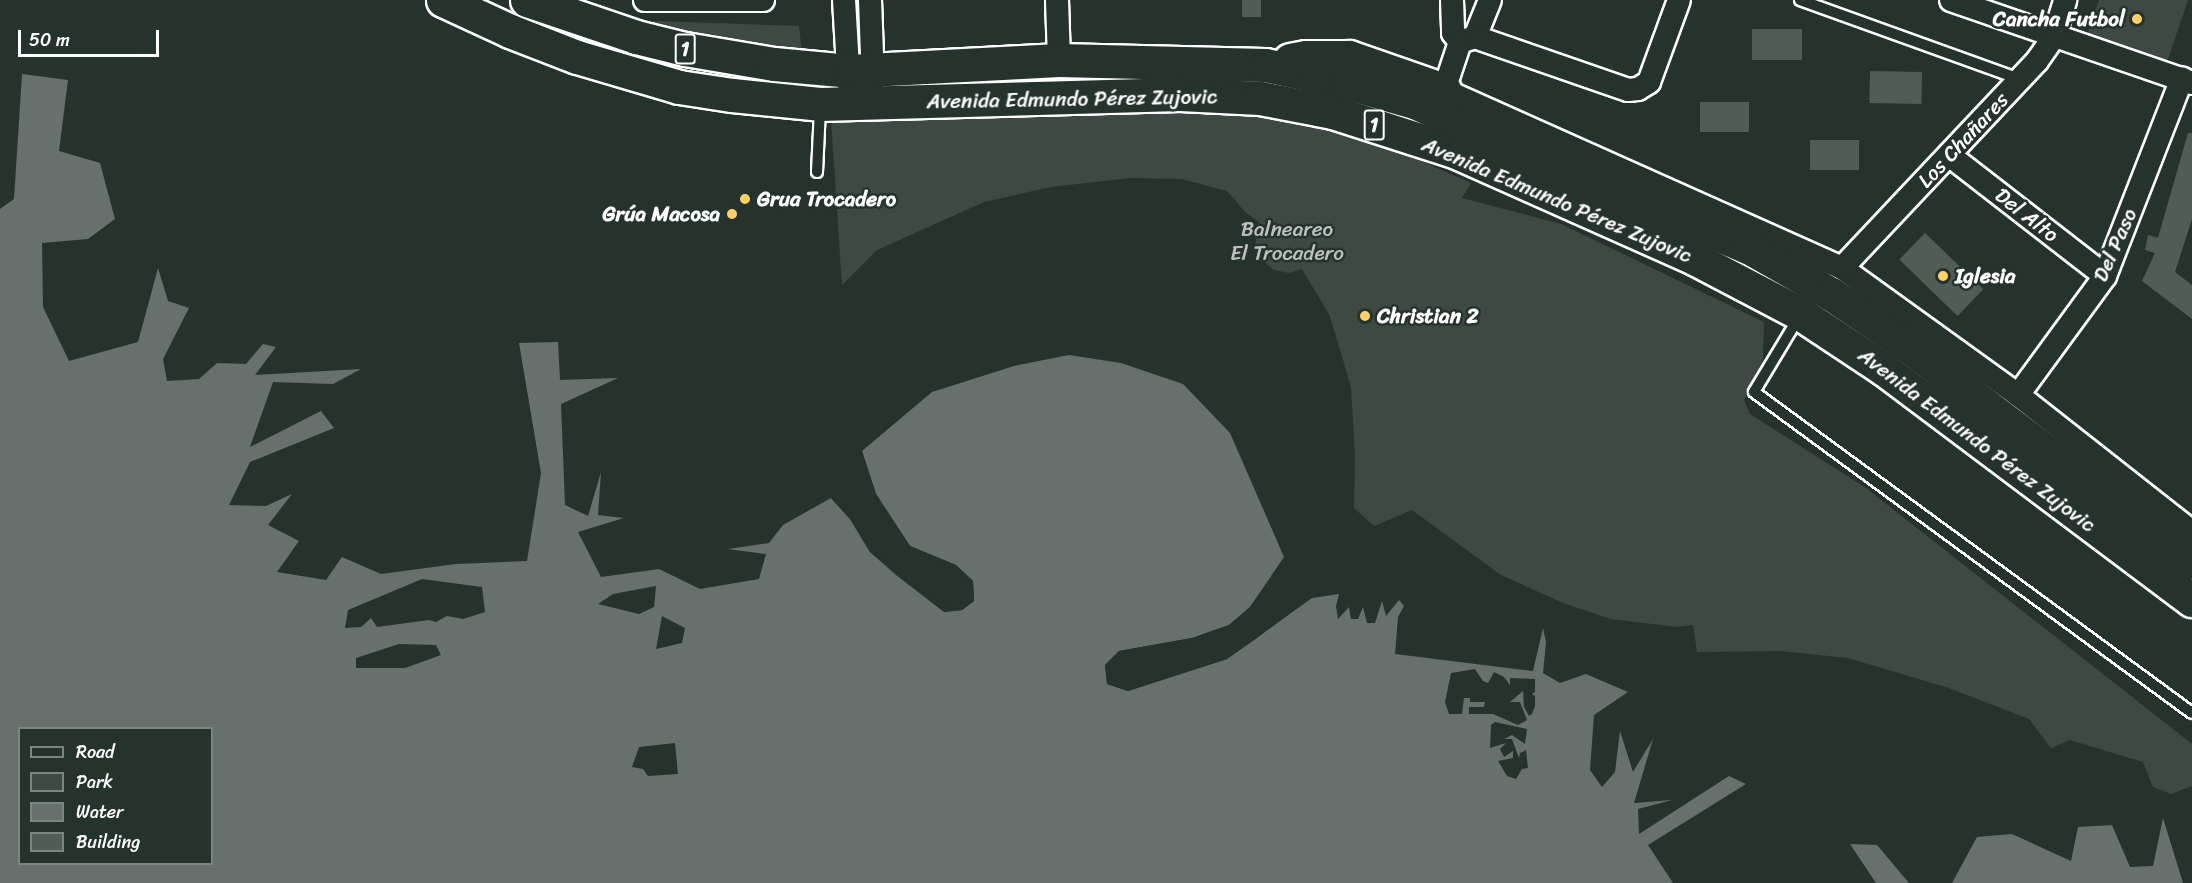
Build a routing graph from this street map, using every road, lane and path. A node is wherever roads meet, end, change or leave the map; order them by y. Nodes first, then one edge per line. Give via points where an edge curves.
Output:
1 (443, 0) edge
2 (527, 0) edge
3 (645, 0) edge
4 (764, 0) edge
5 (844, 0) edge
6 (870, 0) edge
7 (1057, 0) edge
8 (1452, 0) edge
9 (1490, 0) edge
10 (1679, 0) edge
11 (1800, 0) edge
12 (1951, 0) edge
13 (2066, 0) edge
14 (2054, 37) junction
15 (1468, 39) junction
16 (1059, 60) junction
17 (1265, 65) junction
18 (861, 70) junction
19 (2020, 79) junction
20 (2187, 81) edge
21 (1444, 90) junction
22 (847, 104) junction
23 (1949, 155) junction
24 (817, 172) dead end
25 (1694, 258) junction
26 (1842, 268) junction
27 (2105, 276) junction
28 (1724, 287) dead end
29 (1793, 322) junction
30 (1908, 346) junction
31 (2018, 396) junction
32 (2192, 532) edge
33 (2192, 562) edge
34 (2192, 600) edge
35 (2192, 713) edge

1 - 22 highway, Avenida Edmundo Pérez Zujovic / 1 via 510,31 627,73 679,87
2 - 18 highway, Avenida Edmundo Pérez Zujovic / 1 via 603,27 685,49 774,64
3 - 4 street
5 - 18 street
6 - 18 street
7 - 16 street
8 - 15 street via 1453,33
9 - 15 street
10 - 15 street via 1649,82 1638,89 1628,90
11 - 19 lane
12 - 14 street
13 - 14 street, Los Chañares
14 - 19 street, Los Chañares
14 - 20 street
15 - 21 street
16 - 17 highway, Avenida Edmundo Pérez Zujovic / 1
16 - 18 highway, Avenida Edmundo Pérez Zujovic / 1
17 - 21 highway via 1306,57 1349,57
17 - 30 highway, Avenida Edmundo Pérez Zujovic / 1 via 1417,103 1748,247 1861,311
18 - 22 street
19 - 23 street, Los Chañares
20 - 27 street, Del Paso
21 - 26 street
22 - 24 lane
22 - 25 highway, Avenida Edmundo Pérez Zujovic / 1 via 1180,94 1260,98 1333,112 1454,151
23 - 26 street, Los Chañares
23 - 27 street, Del Alto
25 - 28 lane via 1714,282
25 - 29 highway, Avenida Edmundo Pérez Zujovic / 1
26 - 31 street
27 - 31 street, Del Paso
29 - 30 highway via 1810,307 1825,306 1886,343
29 - 34 highway, Avenida Edmundo Pérez Zujovic / 1 via 1884,369
29 - 35 lane via 1754,392
30 - 33 highway, Avenida Edmundo Pérez Zujovic / 1
31 - 32 street

